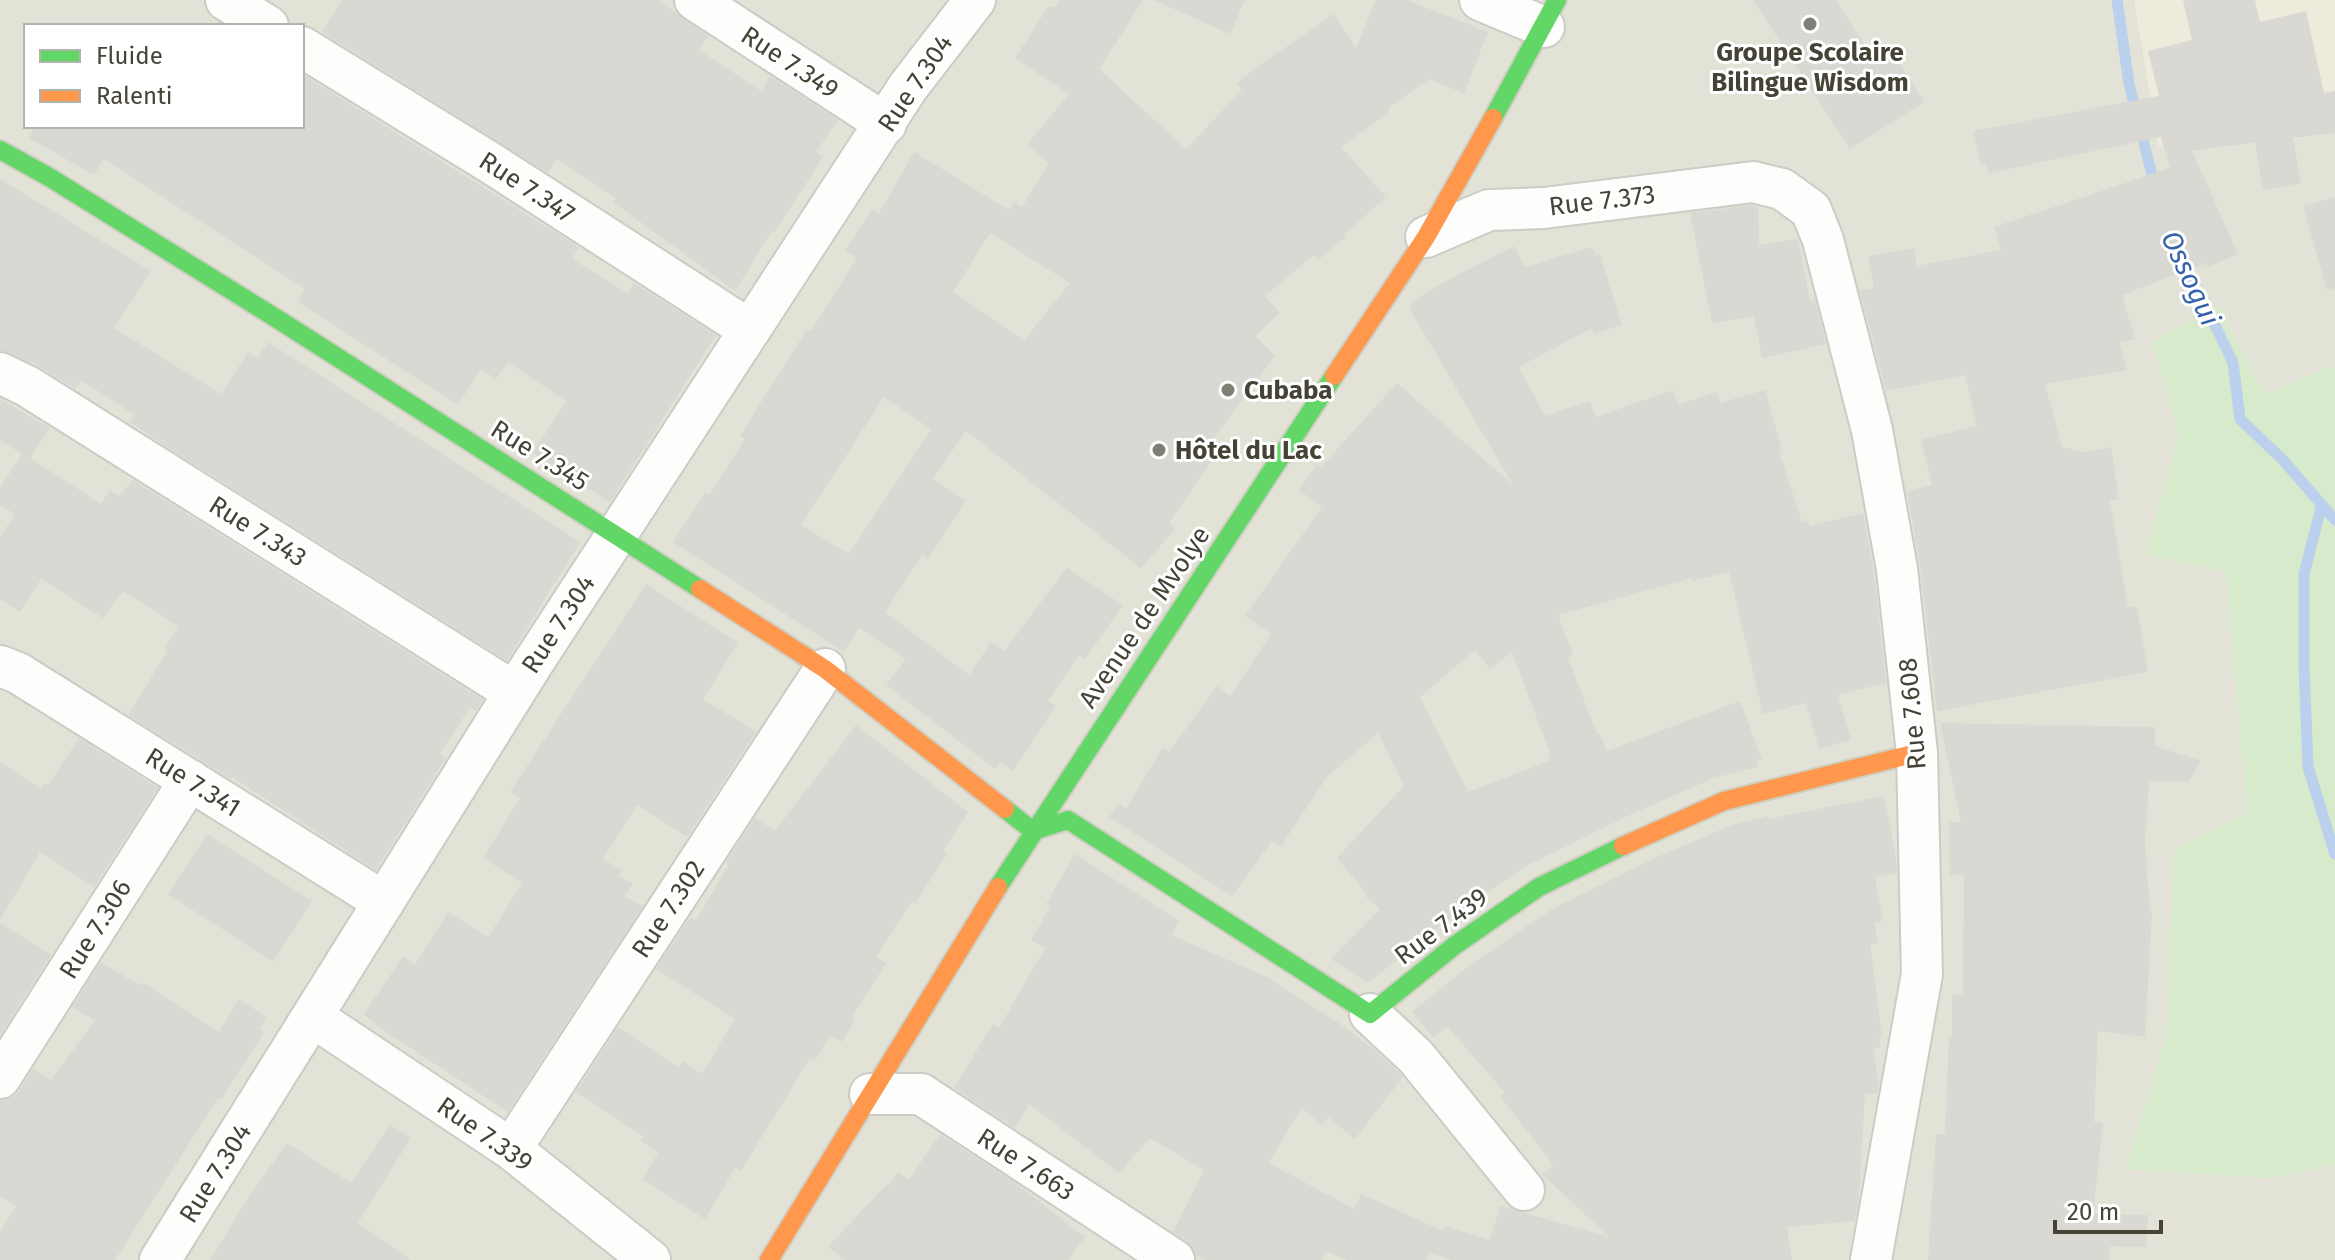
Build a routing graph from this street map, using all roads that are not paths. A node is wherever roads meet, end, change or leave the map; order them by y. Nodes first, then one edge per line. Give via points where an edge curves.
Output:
1 (226, 0) edge
2 (695, 0) edge
3 (975, 0) edge
4 (1480, 0) edge
5 (1550, 14) edge
6 (265, 24) edge
7 (304, 48) edge
8 (886, 124) junction
9 (0, 150) edge
10 (1782, 189) joint
11 (1426, 237) junction
12 (750, 330) junction
13 (0, 373) edge
14 (616, 533) junction
15 (0, 666) edge
16 (825, 669) junction
17 (514, 692) junction
18 (1917, 753) junction
19 (190, 780) junction
20 (1033, 831) junction
21 (384, 902) junction
22 (1370, 1014) junction
23 (313, 1017) junction
24 (0, 1078) edge
25 (870, 1094) junction
26 (511, 1149) junction
27 (1524, 1190) dead end
28 (160, 1260) edge
29 (650, 1260) edge
30 (769, 1260) edge
31 (1174, 1260) edge
32 (1871, 1260) edge

1 - 6 street
2 - 8 street, Rue 7.349
3 - 8 street, Rue 7.304
4 - 5 street
5 - 11 street, Avenue de Mvolye
7 - 12 street, Rue 7.347
8 - 12 street, Rue 7.304
9 - 14 street, Rue 7.345
10 - 11 street, Rue 7.373 via 1753,182 1489,210
10 - 18 street, Rue 7.608 via 1811,210 1823,240 1872,430 1897,569
11 - 20 street, Avenue de Mvolye
12 - 14 street, Rue 7.304
13 - 17 street, Rue 7.343
14 - 16 street, Rue 7.345
14 - 17 street, Rue 7.304
15 - 19 street, Rue 7.341
16 - 20 street, Rue 7.345
16 - 26 street, Rue 7.302
17 - 21 street, Rue 7.304
18 - 22 street, Rue 7.439 via 1724,801 1647,834 1539,887
18 - 32 street, Rue 7.608 via 1922,974
19 - 21 street, Rue 7.341
19 - 24 street, Rue 7.306
20 - 22 street via 1068,820
20 - 25 street, Avenue de Mvolye
21 - 23 street, Rue 7.304
22 - 27 street via 1416,1057
23 - 26 street, Rue 7.339
23 - 28 street, Rue 7.304
25 - 30 street, Avenue de Mvolye
25 - 31 street, Rue 7.663 via 921,1094
26 - 29 street, Rue 7.339

